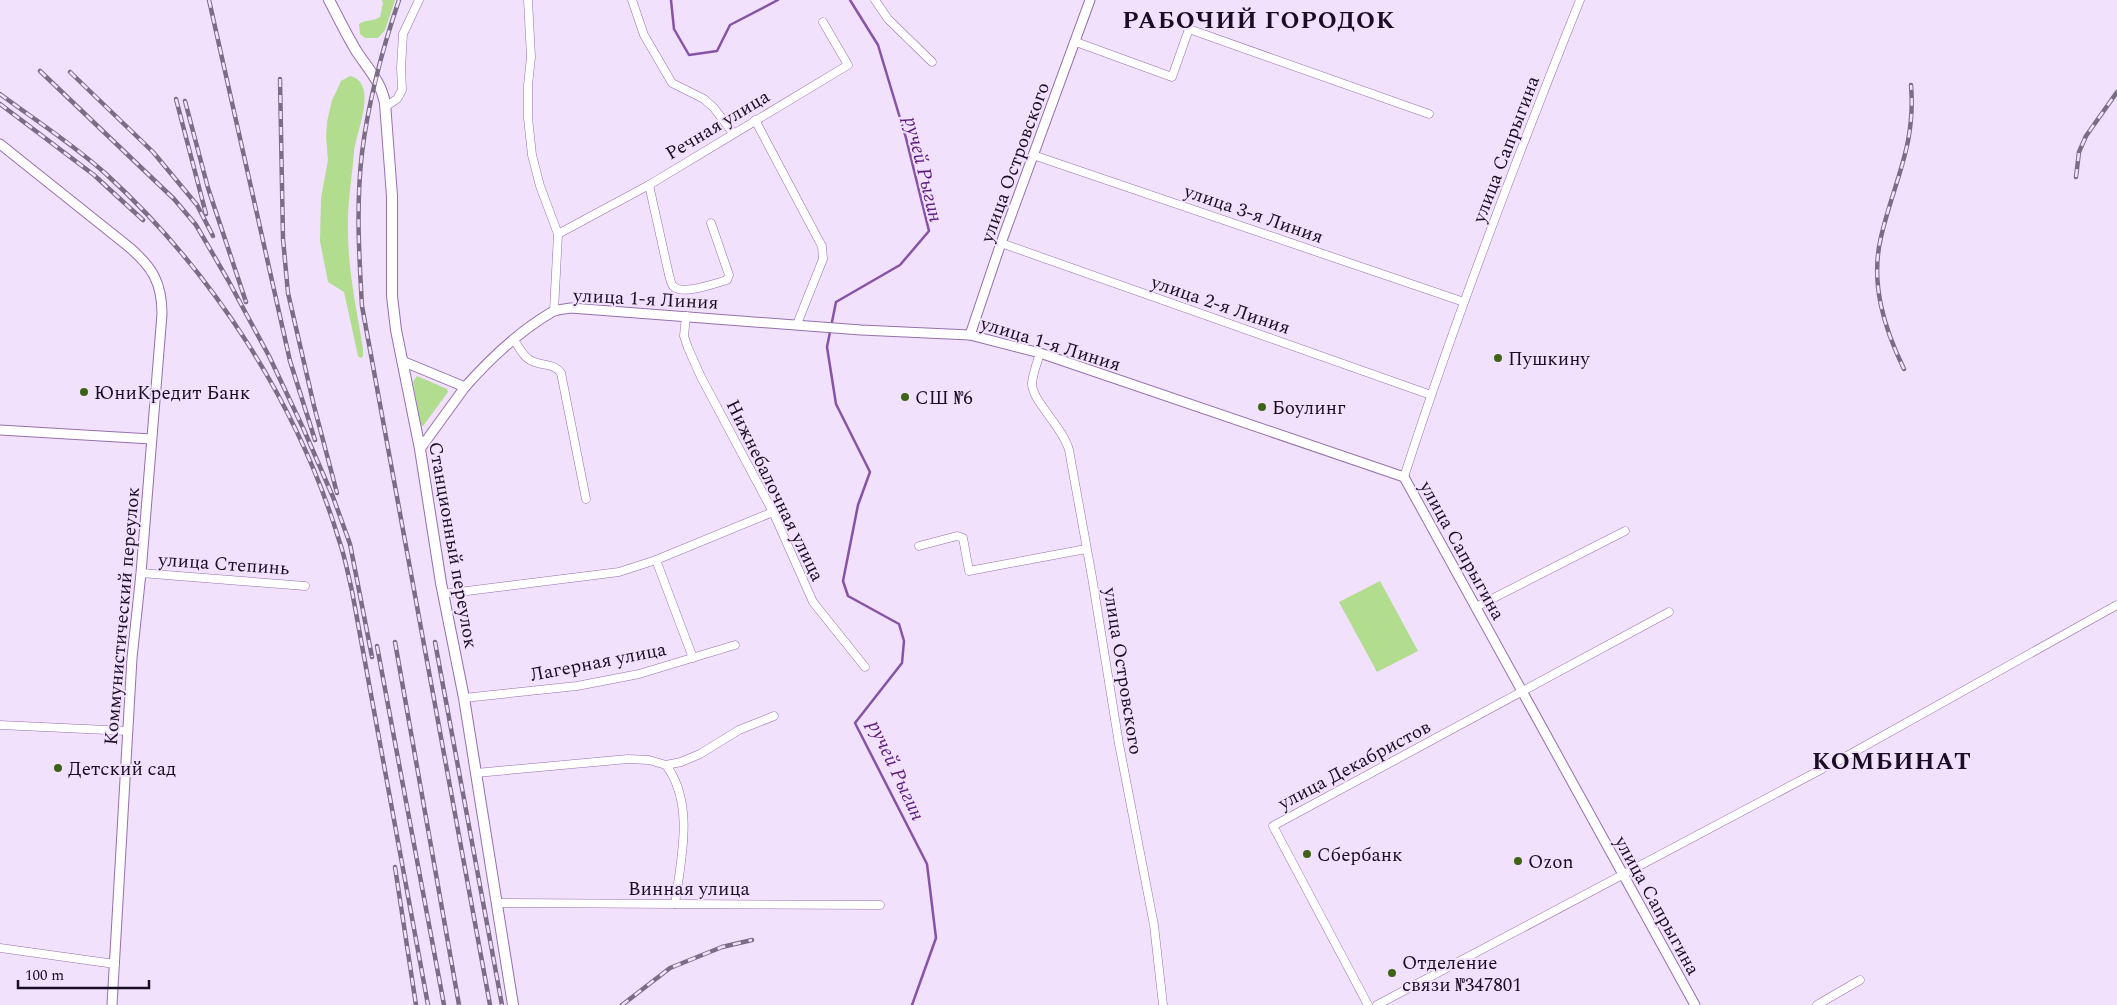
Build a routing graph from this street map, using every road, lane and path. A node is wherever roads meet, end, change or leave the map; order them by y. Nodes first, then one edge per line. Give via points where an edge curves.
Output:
1 (329, 0) edge
2 (418, 0) edge
3 (528, 0) edge
4 (632, 0) edge
5 (875, 0) edge
6 (1090, 0) edge
7 (1580, 0) edge
8 (823, 22) dead end
9 (1076, 42) junction
10 (932, 62) dead end
11 (385, 107) junction
12 (1428, 114) dead end
13 (755, 120) junction
14 (733, 133) junction
15 (0, 144) edge
16 (1033, 155) junction
17 (649, 185) junction
18 (711, 223) dead end
19 (558, 234) junction
20 (1001, 243) junction
21 (1464, 302) junction
22 (554, 311) junction
23 (686, 316) junction
24 (797, 324) junction
25 (970, 335) junction
26 (514, 340) junction
27 (1040, 353) junction
28 (402, 361) junction
29 (466, 387) junction
30 (1430, 394) junction
31 (0, 430) edge
32 (151, 439) junction
33 (420, 449) junction
34 (1404, 477) junction
35 (586, 499) dead end
36 (773, 512) junction
37 (1626, 531) dead end
38 (919, 546) dead end
39 (1086, 549) junction
40 (656, 560) junction
41 (141, 573) junction
42 (305, 586) dead end
43 (443, 594) junction
44 (2117, 605) edge
45 (1476, 607) junction
46 (1668, 612) dead end
47 (735, 645) dead end
48 (693, 658) junction
49 (865, 667) dead end
50 (1522, 691) junction
51 (464, 698) junction
52 (774, 716) dead end
53 (0, 724) edge
54 (128, 731) junction
55 (1838, 761) tunnel mouth
56 (666, 765) junction
57 (1822, 769) tunnel mouth
58 (476, 773) junction
59 (1623, 874) junction
60 (497, 903) junction
61 (675, 904) junction
62 (880, 905) dead end
63 (0, 948) edge
64 (115, 964) junction
65 (1860, 980) dead end
66 (112, 1005) edge
67 (513, 1005) edge
68 (1163, 1005) edge
69 (1368, 1005) edge
70 (1377, 1005) edge
71 (1695, 1005) edge
72 (1816, 1005) edge

1 - 11 main road, Станционный переулок via 356,51 382,89
2 - 11 street via 403,34 402,90 397,99
3 - 19 street via 531,57 528,118 532,155
4 - 14 street via 644,35 672,83 704,98
5 - 10 street via 888,19
6 - 9 street, улица Островского
7 - 21 street, улица Сапрыгина
8 - 13 street, Речная улица via 848,64
9 - 12 street via 1172,77 1189,29
9 - 16 street, улица Островского
11 - 28 main road, Станционный переулок via 392,196 392,296
13 - 14 street, Речная улица
13 - 24 street via 823,252
14 - 17 street, Речная улица
15 - 32 street, Коммунистический переулок via 129,246 148,266 161,290 162,314
16 - 20 street, улица Островского
16 - 21 street, улица 3-я Линия
17 - 18 street via 669,275 672,286 677,289 690,290 727,280 729,275
17 - 19 street, Речная улица
19 - 22 street
20 - 25 street, улица Островского
20 - 30 street, улица 2-я Линия
21 - 30 street, улица Сапрыгина
22 - 23 street, улица 1-я Линия via 571,308
22 - 26 street
23 - 24 street, улица 1-я Линия
23 - 36 street, Нижнебалочная улица via 684,336 688,348
24 - 25 street, улица 1-я Линия
25 - 27 street, улица 1-я Линия
26 - 29 street
26 - 35 street via 532,362 553,366 561,373
27 - 34 street, улица 1-я Линия
27 - 39 street, улица Островского via 1032,390 1067,442
28 - 29 street
28 - 33 main road, Станционный переулок
29 - 33 street
30 - 34 street, улица Сапрыгина
31 - 32 street
32 - 41 street, Коммунистический переулок
33 - 43 main road, Станционный переулок
34 - 45 street, улица Сапрыгина
36 - 40 street
36 - 49 street, Нижнебалочная улица via 813,602
37 - 45 street
38 - 39 street via 957,536 963,538 969,571
39 - 68 street, улица Островского via 1154,925
40 - 43 street via 619,572
40 - 48 street
41 - 42 street, улица Степинь
41 - 54 street, Коммунистический переулок
43 - 51 main road, Станционный переулок
44 - 55 street
45 - 50 street, улица Сапрыгина
46 - 50 street
47 - 48 street, Лагерная улица
48 - 51 street, Лагерная улица via 640,674 577,686
50 - 59 street, улица Сапрыгина
50 - 69 street, улица Декабристов via 1273,826
51 - 58 main road, Станционный переулок
52 - 56 street via 732,734 690,759
53 - 54 street
54 - 64 street, Коммунистический переулок
56 - 58 street via 628,759
56 - 61 street via 682,803 682,843
57 - 59 street
58 - 60 main road, Станционный переулок
59 - 70 street
59 - 71 street, улица Сапрыгина
60 - 61 street, Винная улица
60 - 67 main road, Станционный переулок
61 - 62 street, Винная улица
63 - 64 street
64 - 66 street, Коммунистический переулок
65 - 72 street

